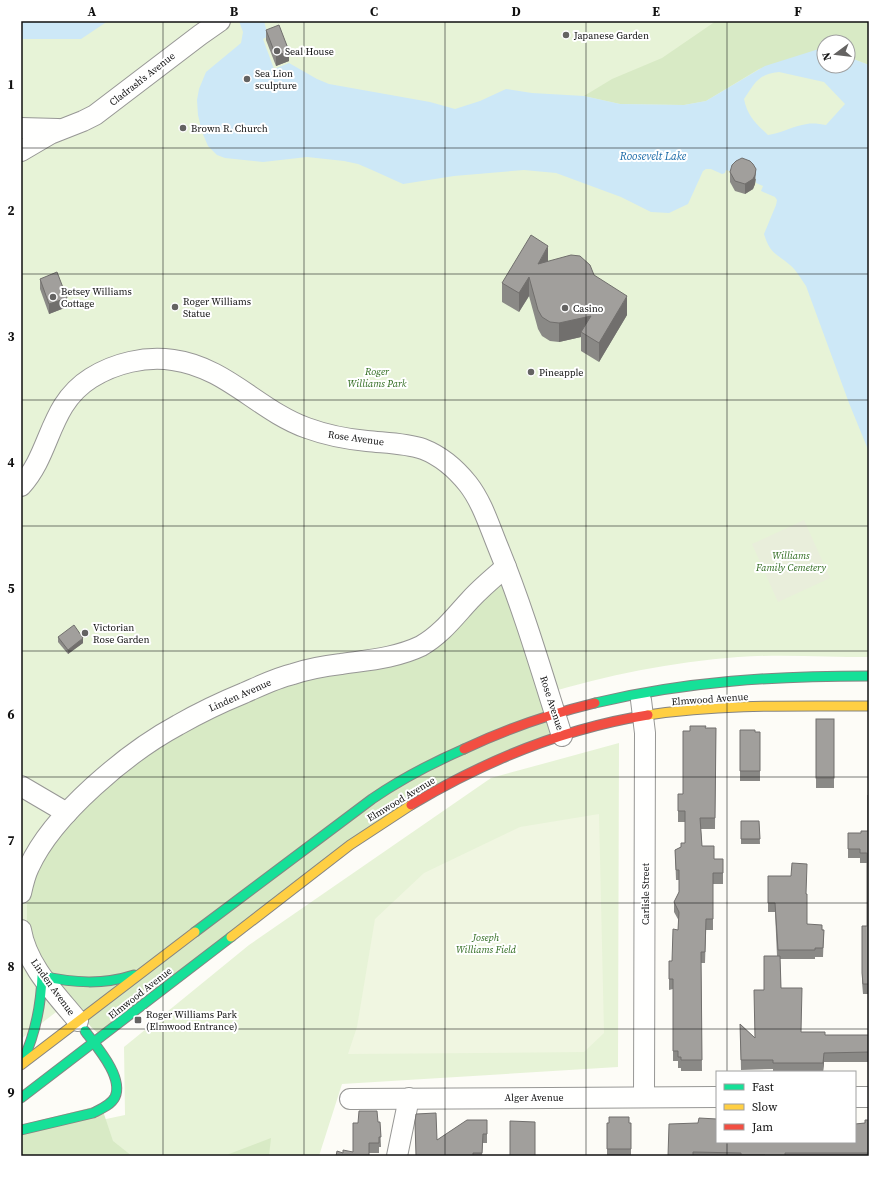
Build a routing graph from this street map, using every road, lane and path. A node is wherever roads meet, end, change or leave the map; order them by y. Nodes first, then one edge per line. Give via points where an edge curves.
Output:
1 (220, 21) edge
2 (21, 128) edge
3 (60, 129) junction
4 (21, 151) edge
5 (21, 486) edge
6 (506, 567) junction
7 (869, 676) edge
8 (640, 692) junction
9 (869, 706) edge
10 (555, 713) junction
11 (643, 716) junction
12 (562, 736) junction
13 (21, 786) edge
14 (67, 814) junction
15 (21, 894) edge
16 (21, 930) edge
17 (146, 969) junction
18 (42, 976) junction
19 (78, 1022) junction
20 (93, 1043) junction
21 (21, 1065) edge
22 (644, 1097) junction
23 (716, 1097) edge
24 (856, 1097) edge
25 (869, 1097) edge
26 (21, 1098) edge
27 (409, 1098) junction
28 (350, 1099) dead end
29 (21, 1130) edge
30 (397, 1156) edge

1 - 3 street, Cladrash's Avenue via 95,115
2 - 3 street, Cladrash's Avenue
3 - 4 street, Cladrash's Avenue
5 - 6 street, Rose Avenue via 34,470 62,407 79,387 91,378 122,364 151,359 174,360 198,366 226,378 276,414 307,428 345,438 411,446 438,456 460,474 474,494
6 - 10 street, Rose Avenue
6 - 14 street, Linden Avenue via 442,630 422,645 387,658 291,674 227,700 177,725 142,748 110,772
7 - 8 main road, Elmwood Avenue via 765,677
8 - 10 main road, Elmwood Avenue
8 - 11 street, Carlisle Street
9 - 11 main road, Elmwood Avenue via 734,707
10 - 12 street, Rose Avenue
10 - 17 main road, Elmwood Avenue via 484,739 398,782 334,825
11 - 12 main road, Elmwood Avenue
11 - 22 street, Carlisle Street
12 - 20 main road, Elmwood Avenue via 487,765 430,793 397,813 324,865
13 - 14 street
14 - 15 street, Linden Avenue via 34,857 23,881
16 - 18 street, Linden Avenue via 28,953
17 - 18 main road via 118,980 99,982 74,982
17 - 19 main road, Elmwood Avenue
18 - 19 street, Linden Avenue
18 - 21 main road via 41,1007
19 - 20 main road
19 - 21 main road, Elmwood Avenue
20 - 26 main road, Elmwood Avenue
20 - 29 main road via 110,1067 116,1084 116,1092 109,1105 88,1115
22 - 23 street, Alger Avenue
22 - 27 street, Alger Avenue
24 - 25 street
27 - 28 street, Alger Avenue
27 - 30 street

